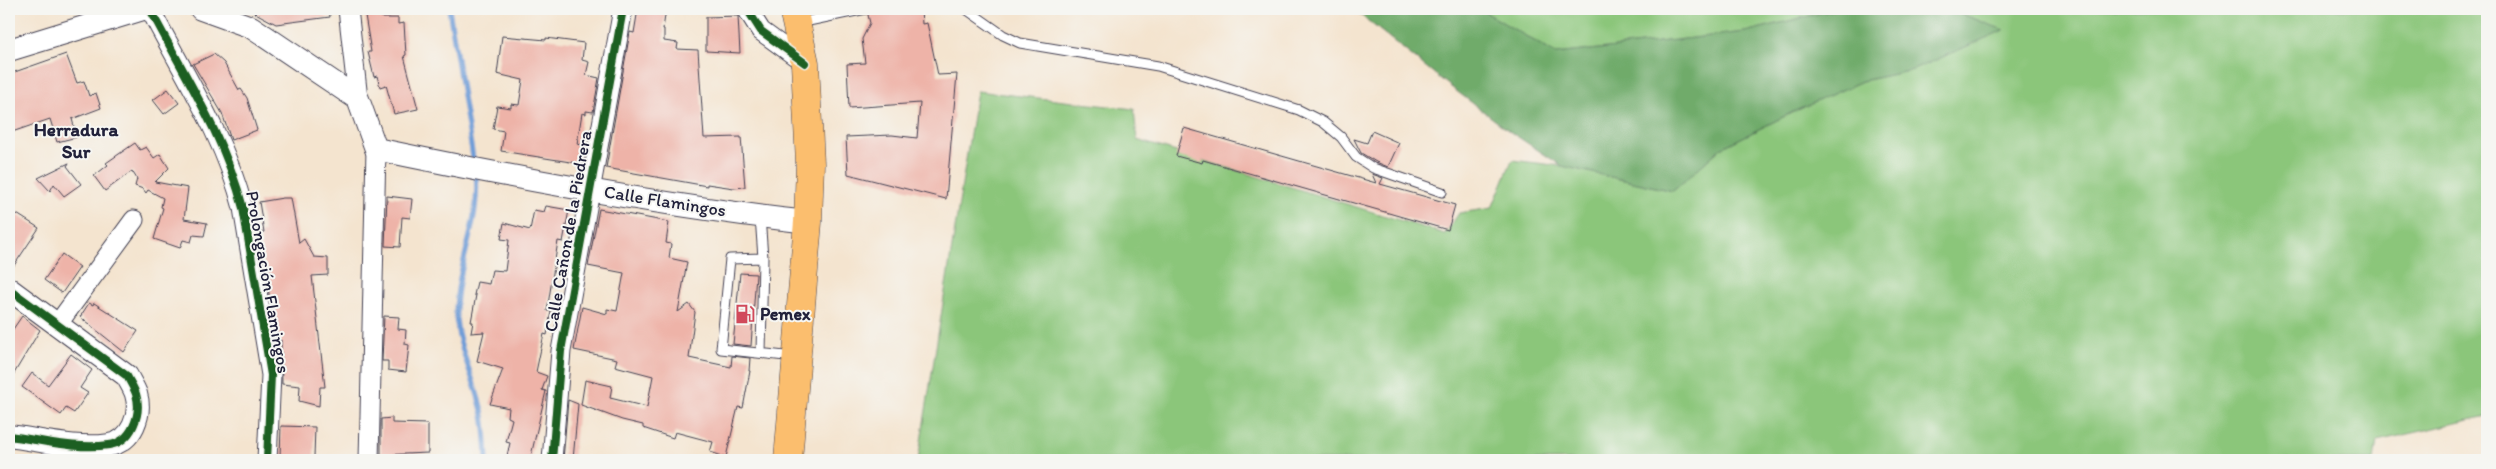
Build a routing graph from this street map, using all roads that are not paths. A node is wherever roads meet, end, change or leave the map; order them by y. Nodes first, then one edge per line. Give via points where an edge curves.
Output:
1 (143, 9) edge
2 (150, 9) edge
3 (201, 9) edge
4 (348, 9) edge
5 (623, 9) edge
6 (747, 9) edge
7 (866, 9) edge
8 (966, 9) edge
9 (795, 16) edge
10 (9, 50) edge
11 (805, 63) junction
12 (358, 99) junction
13 (376, 149) junction
14 (592, 190) junction
15 (1442, 192) dead end
16 (760, 216) junction
17 (134, 220) dead end
18 (808, 222) junction
19 (763, 258) junction
20 (9, 289) edge
21 (56, 325) junction
22 (761, 353) junction
23 (796, 357) junction
24 (9, 436) edge
25 (267, 460) edge
26 (369, 460) edge
27 (552, 460) edge
28 (788, 460) edge

1 - 10 street
2 - 25 street, Prolongación Flamingos via 221,145 244,208 271,375
3 - 12 street via 251,27
4 - 12 street
5 - 14 street, Calle Cañon de la Piedrera
6 - 11 street via 761,31
7 - 9 lane
8 - 15 lane via 1020,43 1158,66 1299,110 1335,132 1356,157 1373,168
9 - 11 main road
11 - 18 main road via 810,125
12 - 13 street
13 - 14 street, Calle Flamingos via 498,175
13 - 26 street
14 - 16 street, Calle Flamingos
14 - 27 street, Calle Cañon de la Piedrera via 561,351
16 - 18 street, Calle Flamingos
16 - 19 lane
17 - 21 street
18 - 23 main road
19 - 22 lane
19 - 22 lane via 730,259 721,349
20 - 21 street
21 - 24 street via 127,376 136,393 135,424 126,436 111,445 89,446
22 - 23 lane
23 - 28 main road

